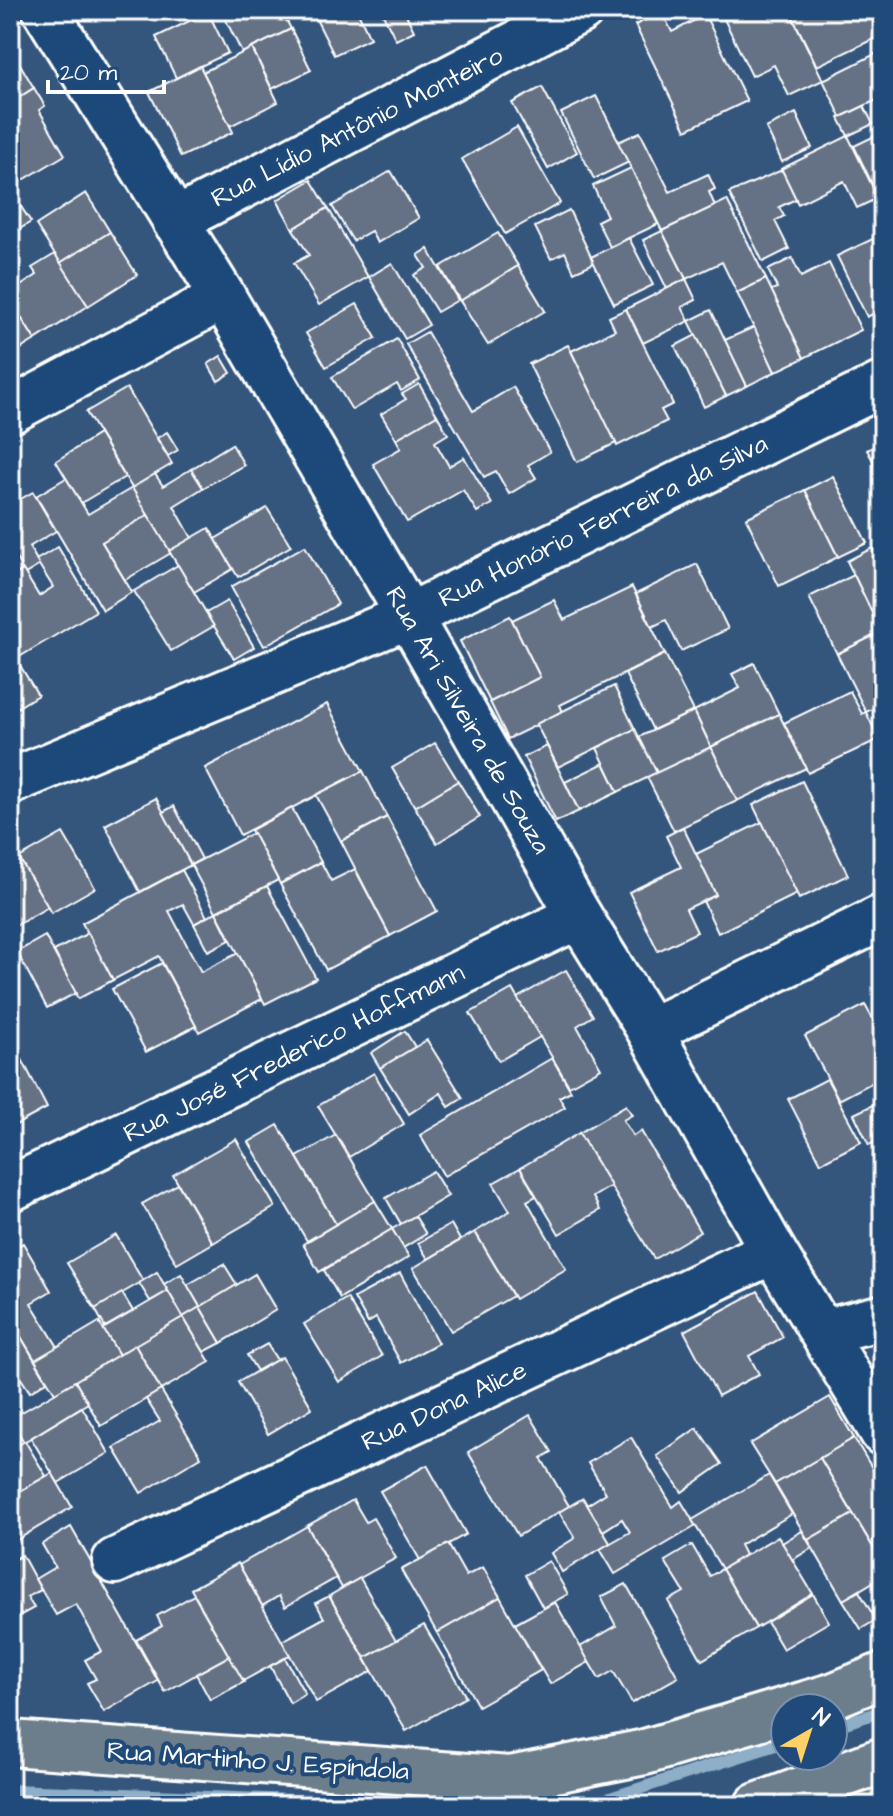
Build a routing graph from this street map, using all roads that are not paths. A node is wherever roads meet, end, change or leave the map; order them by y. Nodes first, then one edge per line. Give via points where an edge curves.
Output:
1 (45, 10) edge
2 (581, 10) edge
3 (175, 221) junction
4 (223, 297) junction
5 (883, 384) edge
6 (10, 411) edge
7 (409, 616) junction
8 (10, 782) edge
9 (579, 916) junction
10 (883, 917) edge
11 (650, 1031) junction
12 (10, 1189) edge
13 (773, 1251) junction
14 (883, 1317) edge
15 (824, 1332) junction
16 (883, 1433) edge
17 (115, 1561) dead end
18 (883, 1675) edge
19 (842, 1692) edge
20 (769, 1715) edge
21 (10, 1743) edge
22 (883, 1760) edge
23 (516, 1792) edge
24 (757, 1806) edge

1 - 3 street, Rua Ari Silveira de Souza
2 - 3 street, Rua Lídio Antônio Monteiro
3 - 4 street, Rua Ari Silveira de Souza
4 - 6 street
4 - 7 street, Rua Ari Silveira de Souza
5 - 7 street, Rua Honório Ferreira da Silva
7 - 8 street, Rua Honório Ferreira da Silva
7 - 9 street, Rua Ari Silveira de Souza
9 - 11 street, Rua Ari Silveira de Souza
9 - 12 street, Rua José Frederico Hoffmann
10 - 11 street
11 - 13 street, Rua Ari Silveira de Souza
13 - 15 street, Rua Ari Silveira de Souza
13 - 17 street, Rua Dona Alice
14 - 15 street
15 - 16 street, Rua Ari Silveira de Souza
18 - 19 main road
20 - 23 main road, Rua Martinho J. Espíndola
21 - 23 main road, Rua Martinho J. Espíndola
22 - 24 main road

